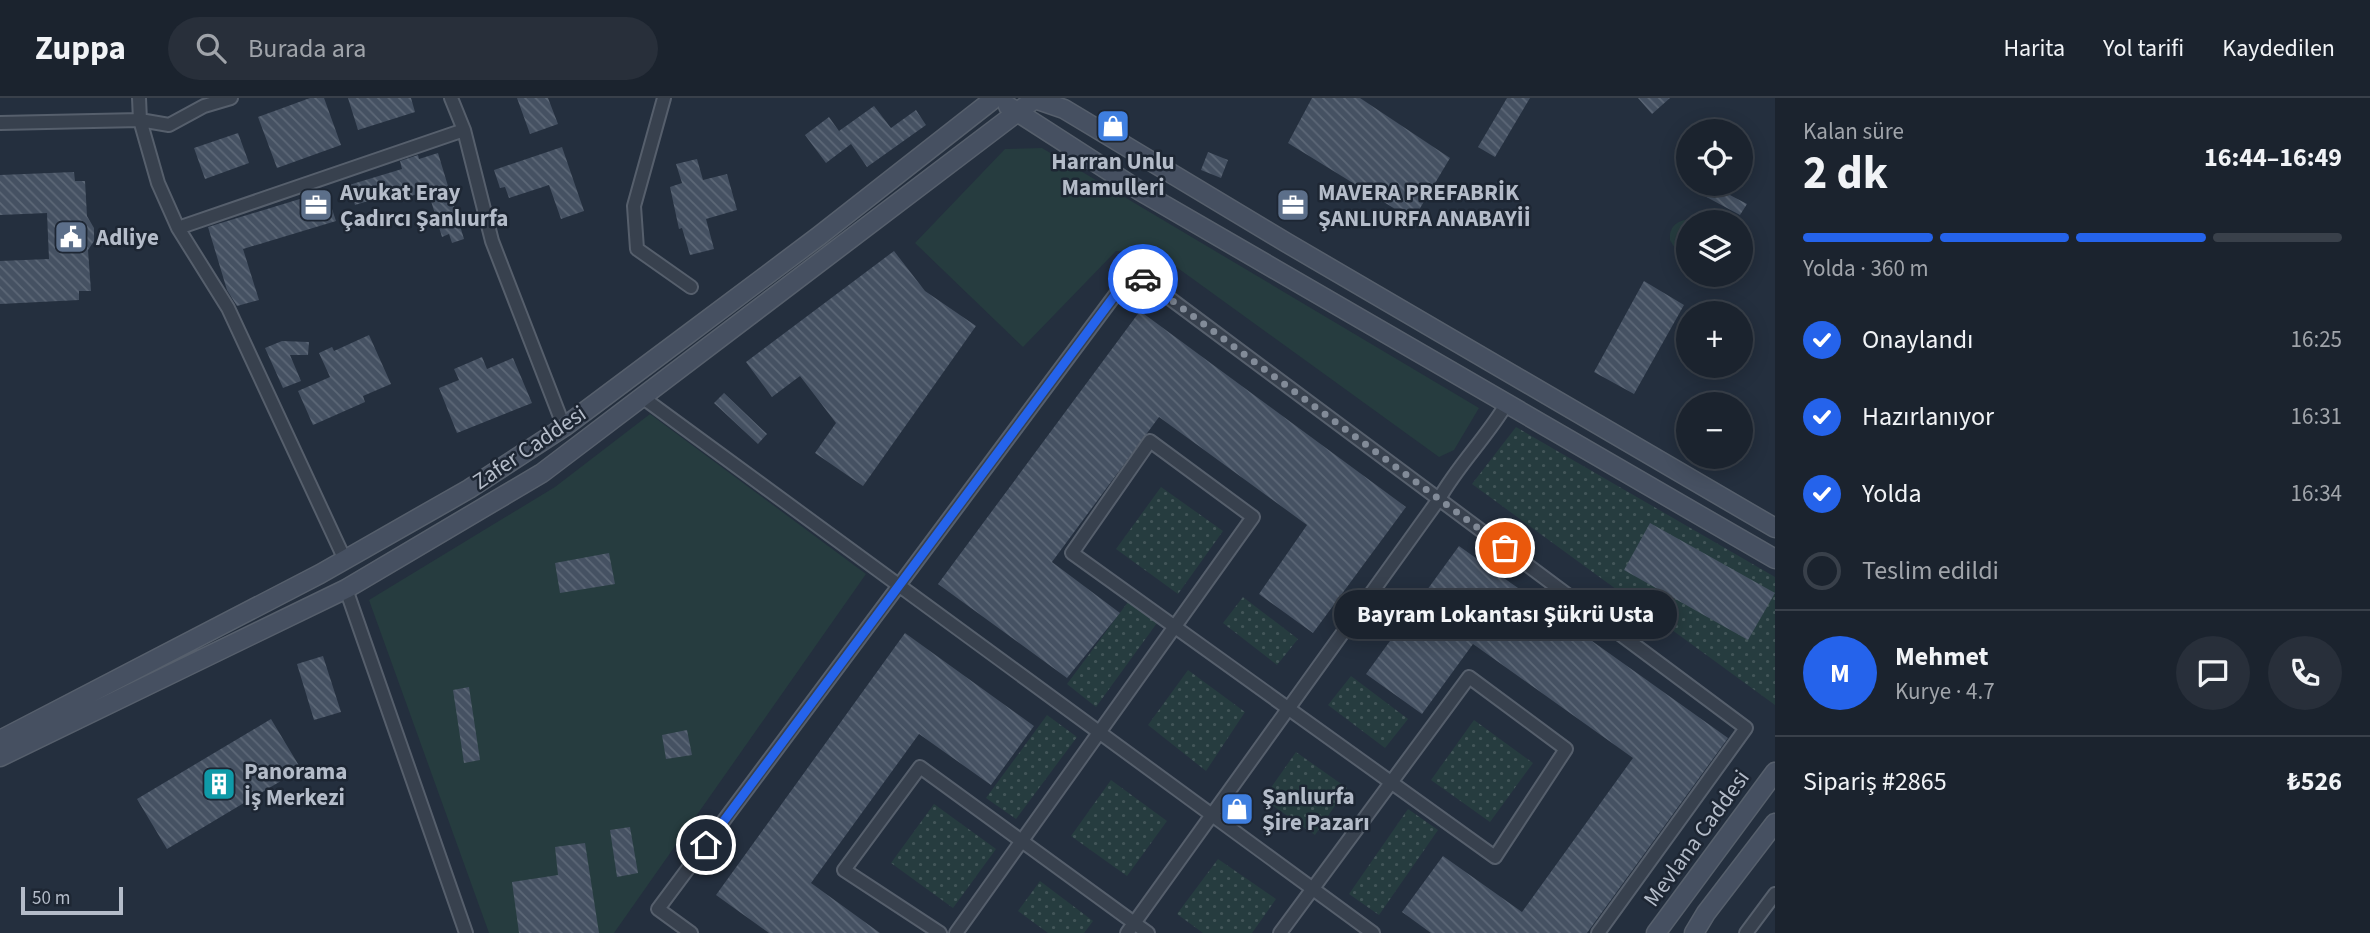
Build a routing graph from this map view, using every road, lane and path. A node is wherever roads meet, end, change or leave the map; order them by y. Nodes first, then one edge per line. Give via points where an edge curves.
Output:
1 (139, 98) edge
2 (231, 98) edge
3 (451, 98) edge
4 (664, 98) edge
5 (995, 98) edge
6 (1034, 99) edge
7 (1017, 112) junction
8 (140, 120) junction
9 (0, 123) edge
10 (464, 130) junction
11 (178, 228) junction
12 (691, 287) dead end
13 (642, 397) junction
14 (1507, 403) junction
15 (564, 427) junction
16 (1439, 499) junction
17 (1775, 528) edge
18 (1775, 559) edge
19 (345, 560) junction
20 (899, 586) junction
21 (346, 590) junction
22 (1174, 626) junction
23 (1288, 708) junction
24 (1099, 732) junction
25 (0, 740) edge
26 (0, 757) edge
27 (1775, 772) edge
28 (1391, 783) junction
29 (1212, 815) junction
30 (1775, 822) edge
31 (1021, 841) junction
32 (1313, 889) junction
33 (1775, 894) edge
34 (1130, 928) edge
35 (466, 933) edge
36 (691, 933) edge
37 (940, 933) edge
38 (956, 933) edge
39 (1148, 933) edge
40 (1280, 933) edge
41 (1373, 933) edge
42 (1598, 933) edge
43 (1656, 933) edge
44 (1694, 933) edge
45 (1746, 933) edge

1 - 8 street
2 - 8 street via 169,125
3 - 10 street
4 - 12 street via 634,206 637,248
5 - 7 main road
5 - 15 main road, Zafer Caddesi
6 - 7 main road, Zafer Caddesi
6 - 17 main road via 1064,109
7 - 13 main road, Zafer Caddesi
7 - 14 main road via 1140,191
8 - 9 street
8 - 11 street
10 - 11 street
10 - 15 street via 492,241
11 - 19 street via 228,308
13 - 20 street
13 - 21 main road, Zafer Caddesi via 542,473
14 - 16 street
14 - 18 main road
15 - 19 main road, Zafer Caddesi via 469,489
16 - 20 street via 1133,271
16 - 23 street
16 - 42 street via 1746,728
19 - 25 main road, Zafer Caddesi
20 - 24 street
20 - 36 street via 658,909
21 - 26 main road, Zafer Caddesi
21 - 35 street
22 - 22 street via 1253,517 1150,441 1072,553
22 - 23 street
22 - 24 street
23 - 28 street
23 - 29 street
24 - 29 street
24 - 31 street
27 - 43 main road, Mevlana Caddesi
28 - 28 street via 1469,677 1566,749 1495,857
28 - 32 street
29 - 32 street
29 - 34 street
30 - 44 main road
31 - 34 street
31 - 37 street via 920,767 845,870
31 - 38 street
32 - 40 street
32 - 41 street
33 - 45 street
34 - 39 street

